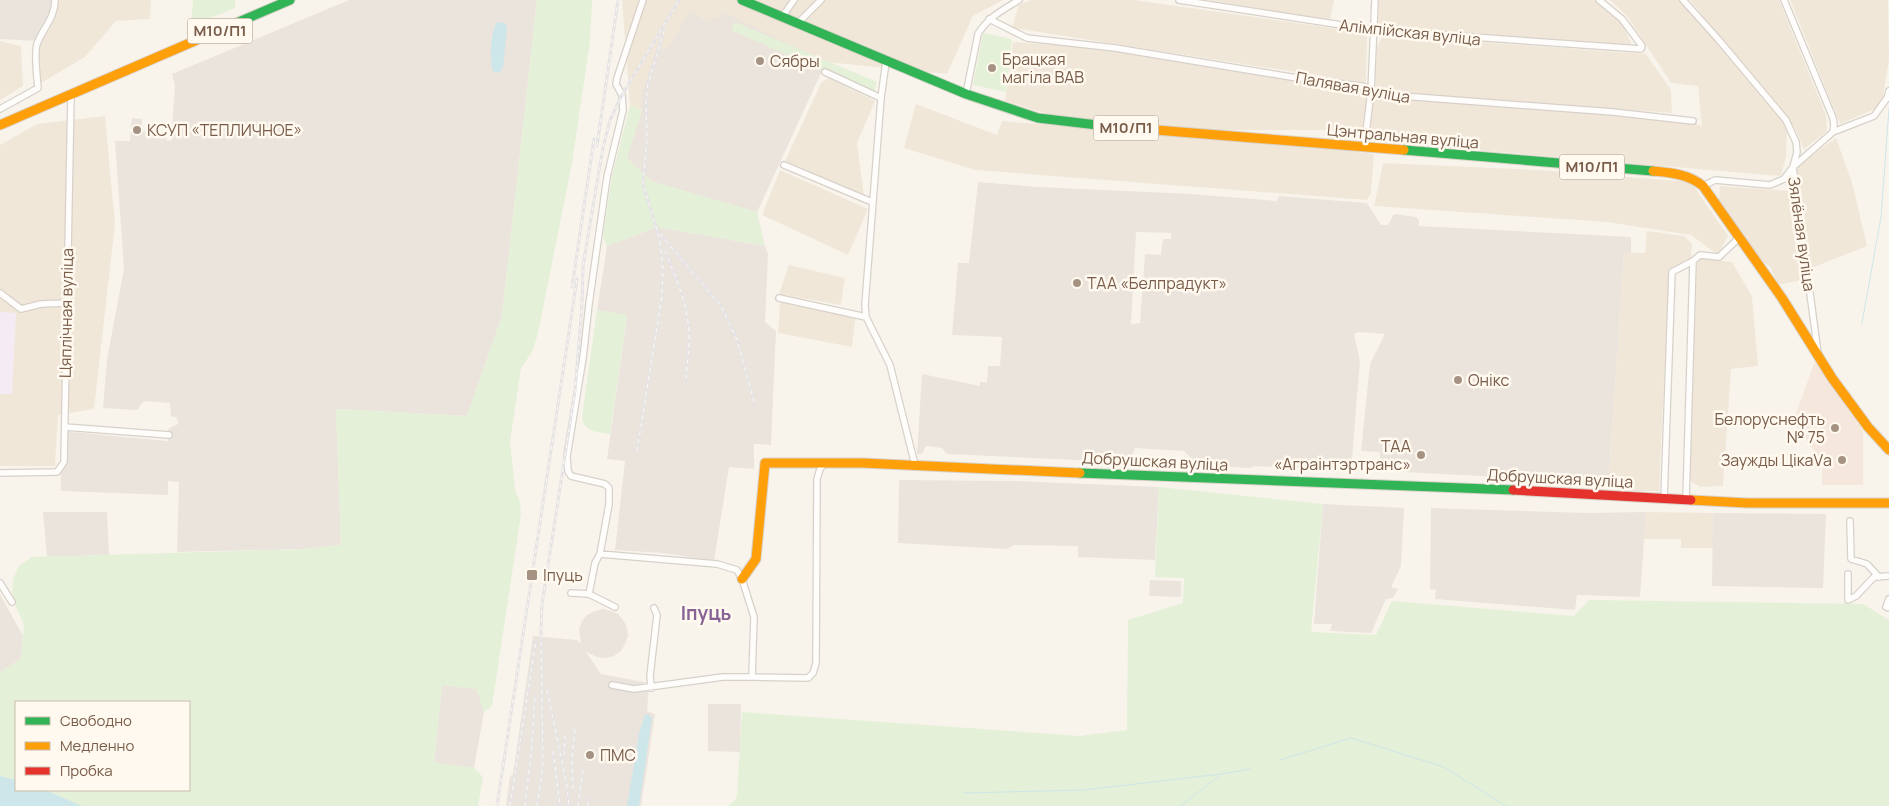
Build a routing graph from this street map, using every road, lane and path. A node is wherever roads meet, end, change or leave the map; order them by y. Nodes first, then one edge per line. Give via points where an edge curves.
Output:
1 (56, 0) edge
2 (290, 0) edge
3 (643, 0) edge
4 (742, 0) edge
5 (794, 0) edge
6 (821, 0) edge
7 (1019, 0) edge
8 (1180, 0) edge
9 (1375, 0) edge
10 (1600, 0) edge
11 (1683, 0) edge
12 (1784, 0) edge
13 (782, 17) junction
14 (989, 19) junction
15 (798, 24) junction
16 (1374, 30) junction
17 (886, 62) junction
18 (825, 72) dead end
19 (1889, 91) edge
20 (1370, 92) junction
21 (71, 94) junction
22 (966, 94) junction
23 (881, 98) junction
24 (0, 109) edge
25 (1693, 121) dead end
26 (0, 125) edge
27 (1833, 132) junction
28 (1364, 148) junction
29 (784, 165) dead end
30 (1793, 168) junction
31 (1702, 186) junction
32 (872, 202) junction
33 (1740, 237) junction
34 (1693, 261) junction
35 (0, 293) edge
36 (779, 298) dead end
37 (66, 303) junction
38 (866, 316) junction
39 (1819, 358) junction
40 (64, 427) junction
41 (168, 435) dead end
42 (1889, 450) edge
43 (825, 462) junction
44 (915, 466) junction
45 (0, 473) edge
46 (1664, 498) junction
47 (1686, 500) junction
48 (1889, 503) edge
49 (1850, 520) dead end
50 (600, 554) junction
51 (1848, 574) dead end
52 (1889, 576) edge
53 (1879, 577) junction
54 (742, 579) junction
55 (0, 583) edge
56 (571, 593) dead end
57 (589, 594) junction
58 (1889, 599) edge
59 (12, 602) dead end
60 (615, 607) dead end
61 (654, 608) dead end
62 (1889, 608) edge
63 (752, 677) junction
64 (612, 685) dead end
65 (651, 688) junction

1 - 24 street via 52,18 36,45 38,88
2 - 21 main road, М10/П1
3 - 50 street via 616,84 622,95 623,110 607,177 567,456 571,476 605,484 609,488 610,504
4 - 13 main road, М10/П1
5 - 13 street
6 - 15 street
7 - 14 street
8 - 16 street, Алімпійская вуліца
9 - 16 street
10 - 16 street, Алімпійская вуліца via 1622,19 1641,49
11 - 30 street, Зялёная вуліца via 1786,120 1796,142
12 - 27 street via 1833,118
13 - 15 main road, М10/П1
14 - 20 street, Палявая вуліца via 1027,38 1115,48 1361,86 1369,88
14 - 22 street via 978,34
15 - 17 main road, М10/П1
16 - 20 street
17 - 22 main road, М10/П1
17 - 23 street
18 - 23 street
19 - 27 street via 1874,116
20 - 25 street, Палявая вуліца
20 - 28 street
21 - 26 main road, М10/П1
21 - 37 street, Цяплічная вуліца
22 - 28 main road, Цэнтральная вуліца / М10/П1 via 1038,118 1072,123
23 - 32 street
27 - 30 street
28 - 31 main road, Цэнтральная вуліца / М10/П1 via 1652,171 1694,178
29 - 32 street
30 - 31 street via 1784,179 1770,185 1715,180
30 - 39 street, Зялёная вуліца
31 - 33 main road, Цэнтральная вуліца / М10/П1
32 - 38 street
33 - 34 street via 1719,257 1700,255
33 - 39 main road, Цэнтральная вуліца / М10/П1
34 - 46 street via 1672,272
34 - 47 street
35 - 37 street via 21,309
36 - 38 street
37 - 40 street, Цяплічная вуліца
38 - 44 street via 890,365
39 - 42 main road, М10/П1 via 1857,414
40 - 41 street
40 - 45 street, Цяплічная вуліца via 64,462 57,472
43 - 44 main road, Добрушская вуліца
43 - 54 main road, Добрушская вуліца via 765,463 756,560
43 - 63 street via 817,480 818,631 813,672 808,678
44 - 46 main road, Добрушская вуліца
46 - 47 main road, Добрушская вуліца
47 - 48 main road, Добрушская вуліца
49 - 53 street via 1851,559 1867,564
50 - 54 street via 724,565 737,570
50 - 57 street
51 - 53 street via 1848,600 1874,577
52 - 53 street
54 - 63 street via 754,617
55 - 59 street
56 - 57 street
57 - 60 street
58 - 62 street via 1886,607
61 - 65 street via 657,615
63 - 65 street via 723,677
64 - 65 street

